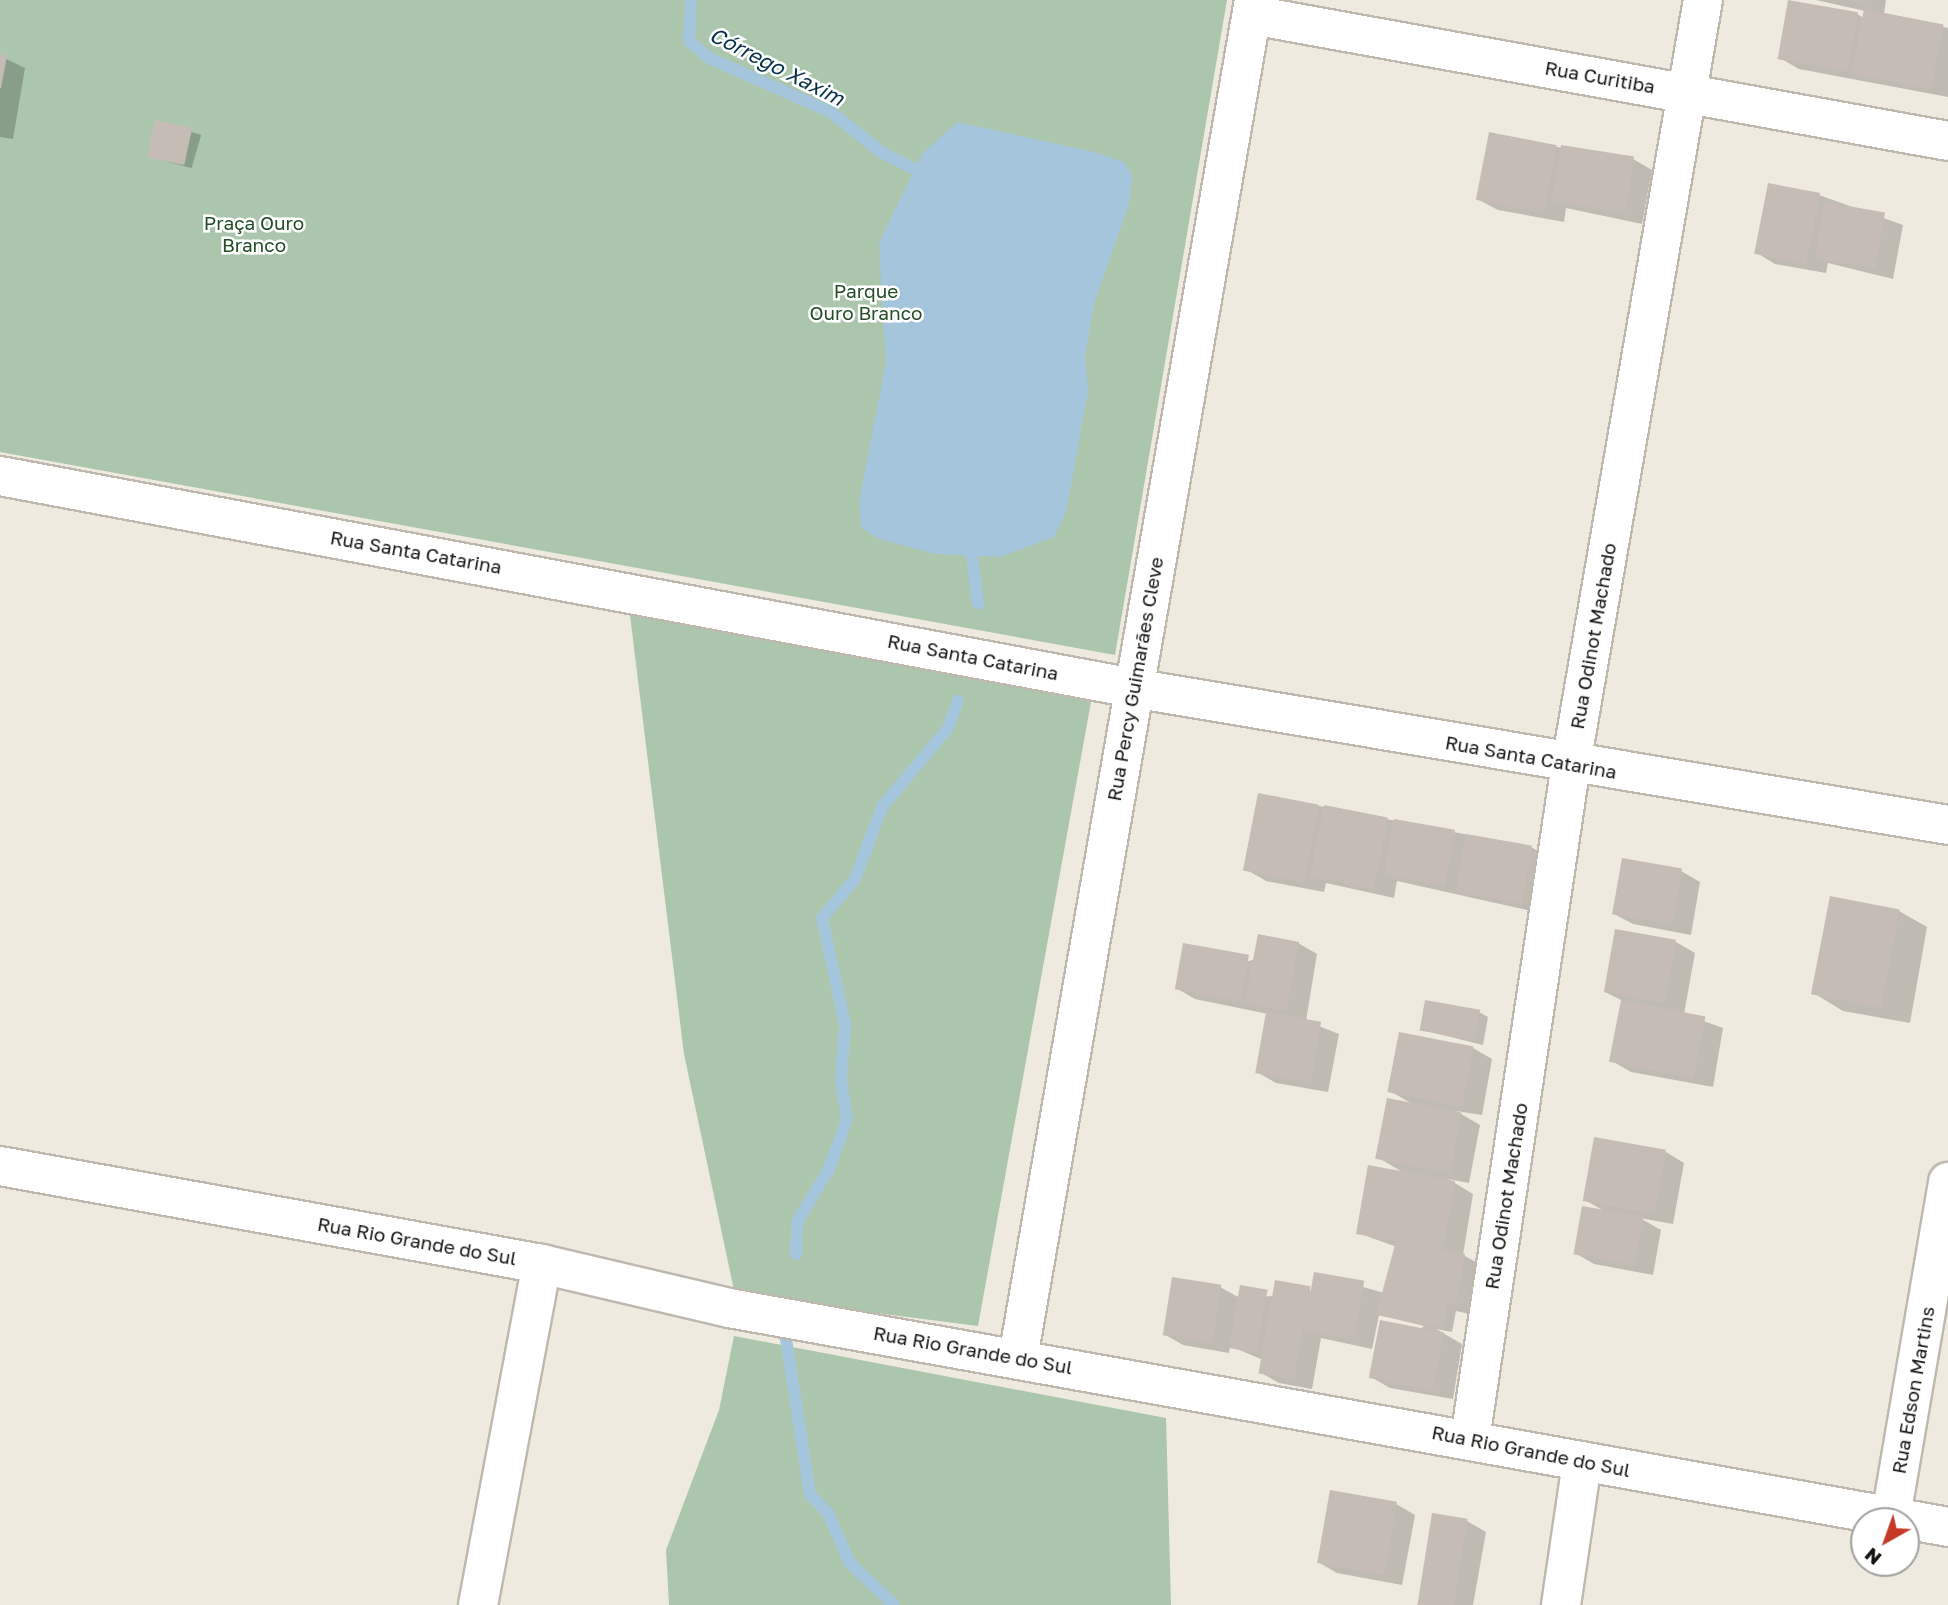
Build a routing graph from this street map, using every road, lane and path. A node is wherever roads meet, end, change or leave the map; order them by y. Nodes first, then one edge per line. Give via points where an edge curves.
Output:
1 (1703, 0) edge
2 (1253, 7) edge
3 (1686, 92) junction
4 (1948, 141) edge
5 (0, 476) edge
6 (1133, 688) junction
7 (1571, 764) junction
8 (1948, 825) edge
9 (0, 1166) edge
10 (1948, 1182) edge
11 (542, 1264) junction
12 (1018, 1358) junction
13 (1470, 1439) junction
14 (1582, 1462) junction
15 (1893, 1507) edge
16 (1850, 1509) edge
17 (1920, 1522) edge
18 (1948, 1527) edge
19 (478, 1605) edge
20 (1561, 1605) edge

1 - 3 street, Rua Odinot Machado
2 - 3 street, Rua Curitiba
2 - 6 street, Rua Percy Guimarães Cleve
3 - 4 street, Rua Curitiba
3 - 7 street, Rua Odinot Machado
5 - 6 street, Rua Santa Catarina
6 - 7 street, Rua Santa Catarina
6 - 12 street, Rua Percy Guimarães Cleve
7 - 8 street, Rua Santa Catarina
7 - 13 street, Rua Odinot Machado
9 - 11 street, Rua Rio Grande do Sul
10 - 15 street, Rua Edson Martins
11 - 12 street, Rua Rio Grande do Sul via 729,1308
11 - 19 street
12 - 13 street, Rua Rio Grande do Sul
13 - 14 street, Rua Rio Grande do Sul
14 - 16 street, Rua Rio Grande do Sul
14 - 20 street
17 - 18 street, Rua Rio Grande do Sul

